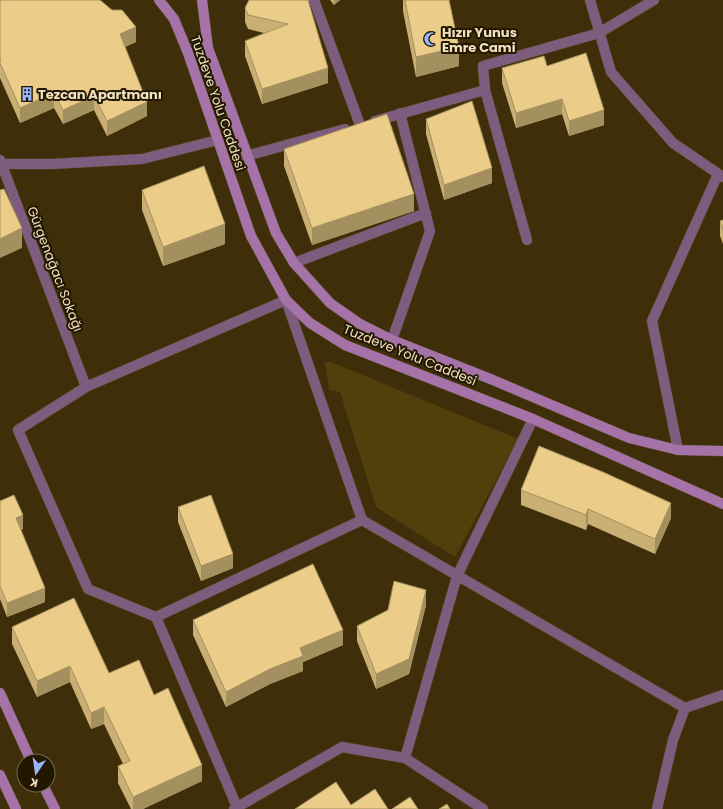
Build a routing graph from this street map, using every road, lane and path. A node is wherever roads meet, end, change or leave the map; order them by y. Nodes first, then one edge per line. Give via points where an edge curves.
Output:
1 (159, 0) edge
2 (202, 0) edge
3 (314, 0) edge
4 (590, 0) edge
5 (654, 0) edge
6 (600, 33) junction
7 (485, 90) junction
8 (400, 113) junction
9 (360, 125) junction
10 (218, 140) junction
11 (246, 156) junction
12 (1, 162) edge
13 (720, 175) edge
14 (426, 213) junction
15 (527, 240) dead end
16 (294, 263) junction
17 (286, 300) junction
18 (392, 340) junction
19 (86, 387) junction
20 (533, 419) junction
21 (678, 450) junction
22 (723, 451) edge
23 (723, 504) edge
24 (362, 520) junction
25 (458, 576) junction
26 (156, 618) junction
27 (0, 693) edge
28 (723, 695) edge
29 (686, 708) junction
30 (27, 753) edge
31 (405, 758) junction
32 (0, 775) edge
33 (46, 793) edge
34 (235, 808) edge
35 (16, 809) edge
36 (55, 809) edge
37 (483, 809) edge
38 (657, 809) edge

1 - 10 main road, Tuzdeve Yolu Caddesi via 174,19
2 - 11 main road, Tuzdeve Yolu Caddesi via 208,48
3 - 9 street
4 - 6 street
5 - 6 street
6 - 7 street via 483,66
6 - 13 street via 611,72 673,143
7 - 8 street
7 - 15 street
8 - 9 street
8 - 14 street
9 - 11 street
10 - 12 street via 142,158 52,164
10 - 17 main road, Tuzdeve Yolu Caddesi via 251,236
11 - 16 main road, Tuzdeve Yolu Caddesi via 276,233
12 - 19 street, Gürgenağacı Sokağı
13 - 21 street via 652,321
14 - 16 street
14 - 18 street via 430,231
16 - 18 main road, Tuzdeve Yolu Caddesi via 330,303 360,324
17 - 19 street
17 - 20 main road, Tuzdeve Yolu Caddesi via 310,323 345,345
17 - 24 street
18 - 21 main road, Tuzdeve Yolu Caddesi via 494,380 629,438
19 - 26 street via 18,430 88,589
20 - 23 main road, Tuzdeve Yolu Caddesi
20 - 25 street
21 - 22 main road, Tuzdeve Yolu Caddesi
24 - 25 street
24 - 26 street
25 - 29 street
25 - 31 street
26 - 34 street
27 - 30 main road
28 - 29 street
29 - 38 street via 673,740
31 - 34 street via 342,747
31 - 37 street
32 - 35 main road
33 - 36 main road

